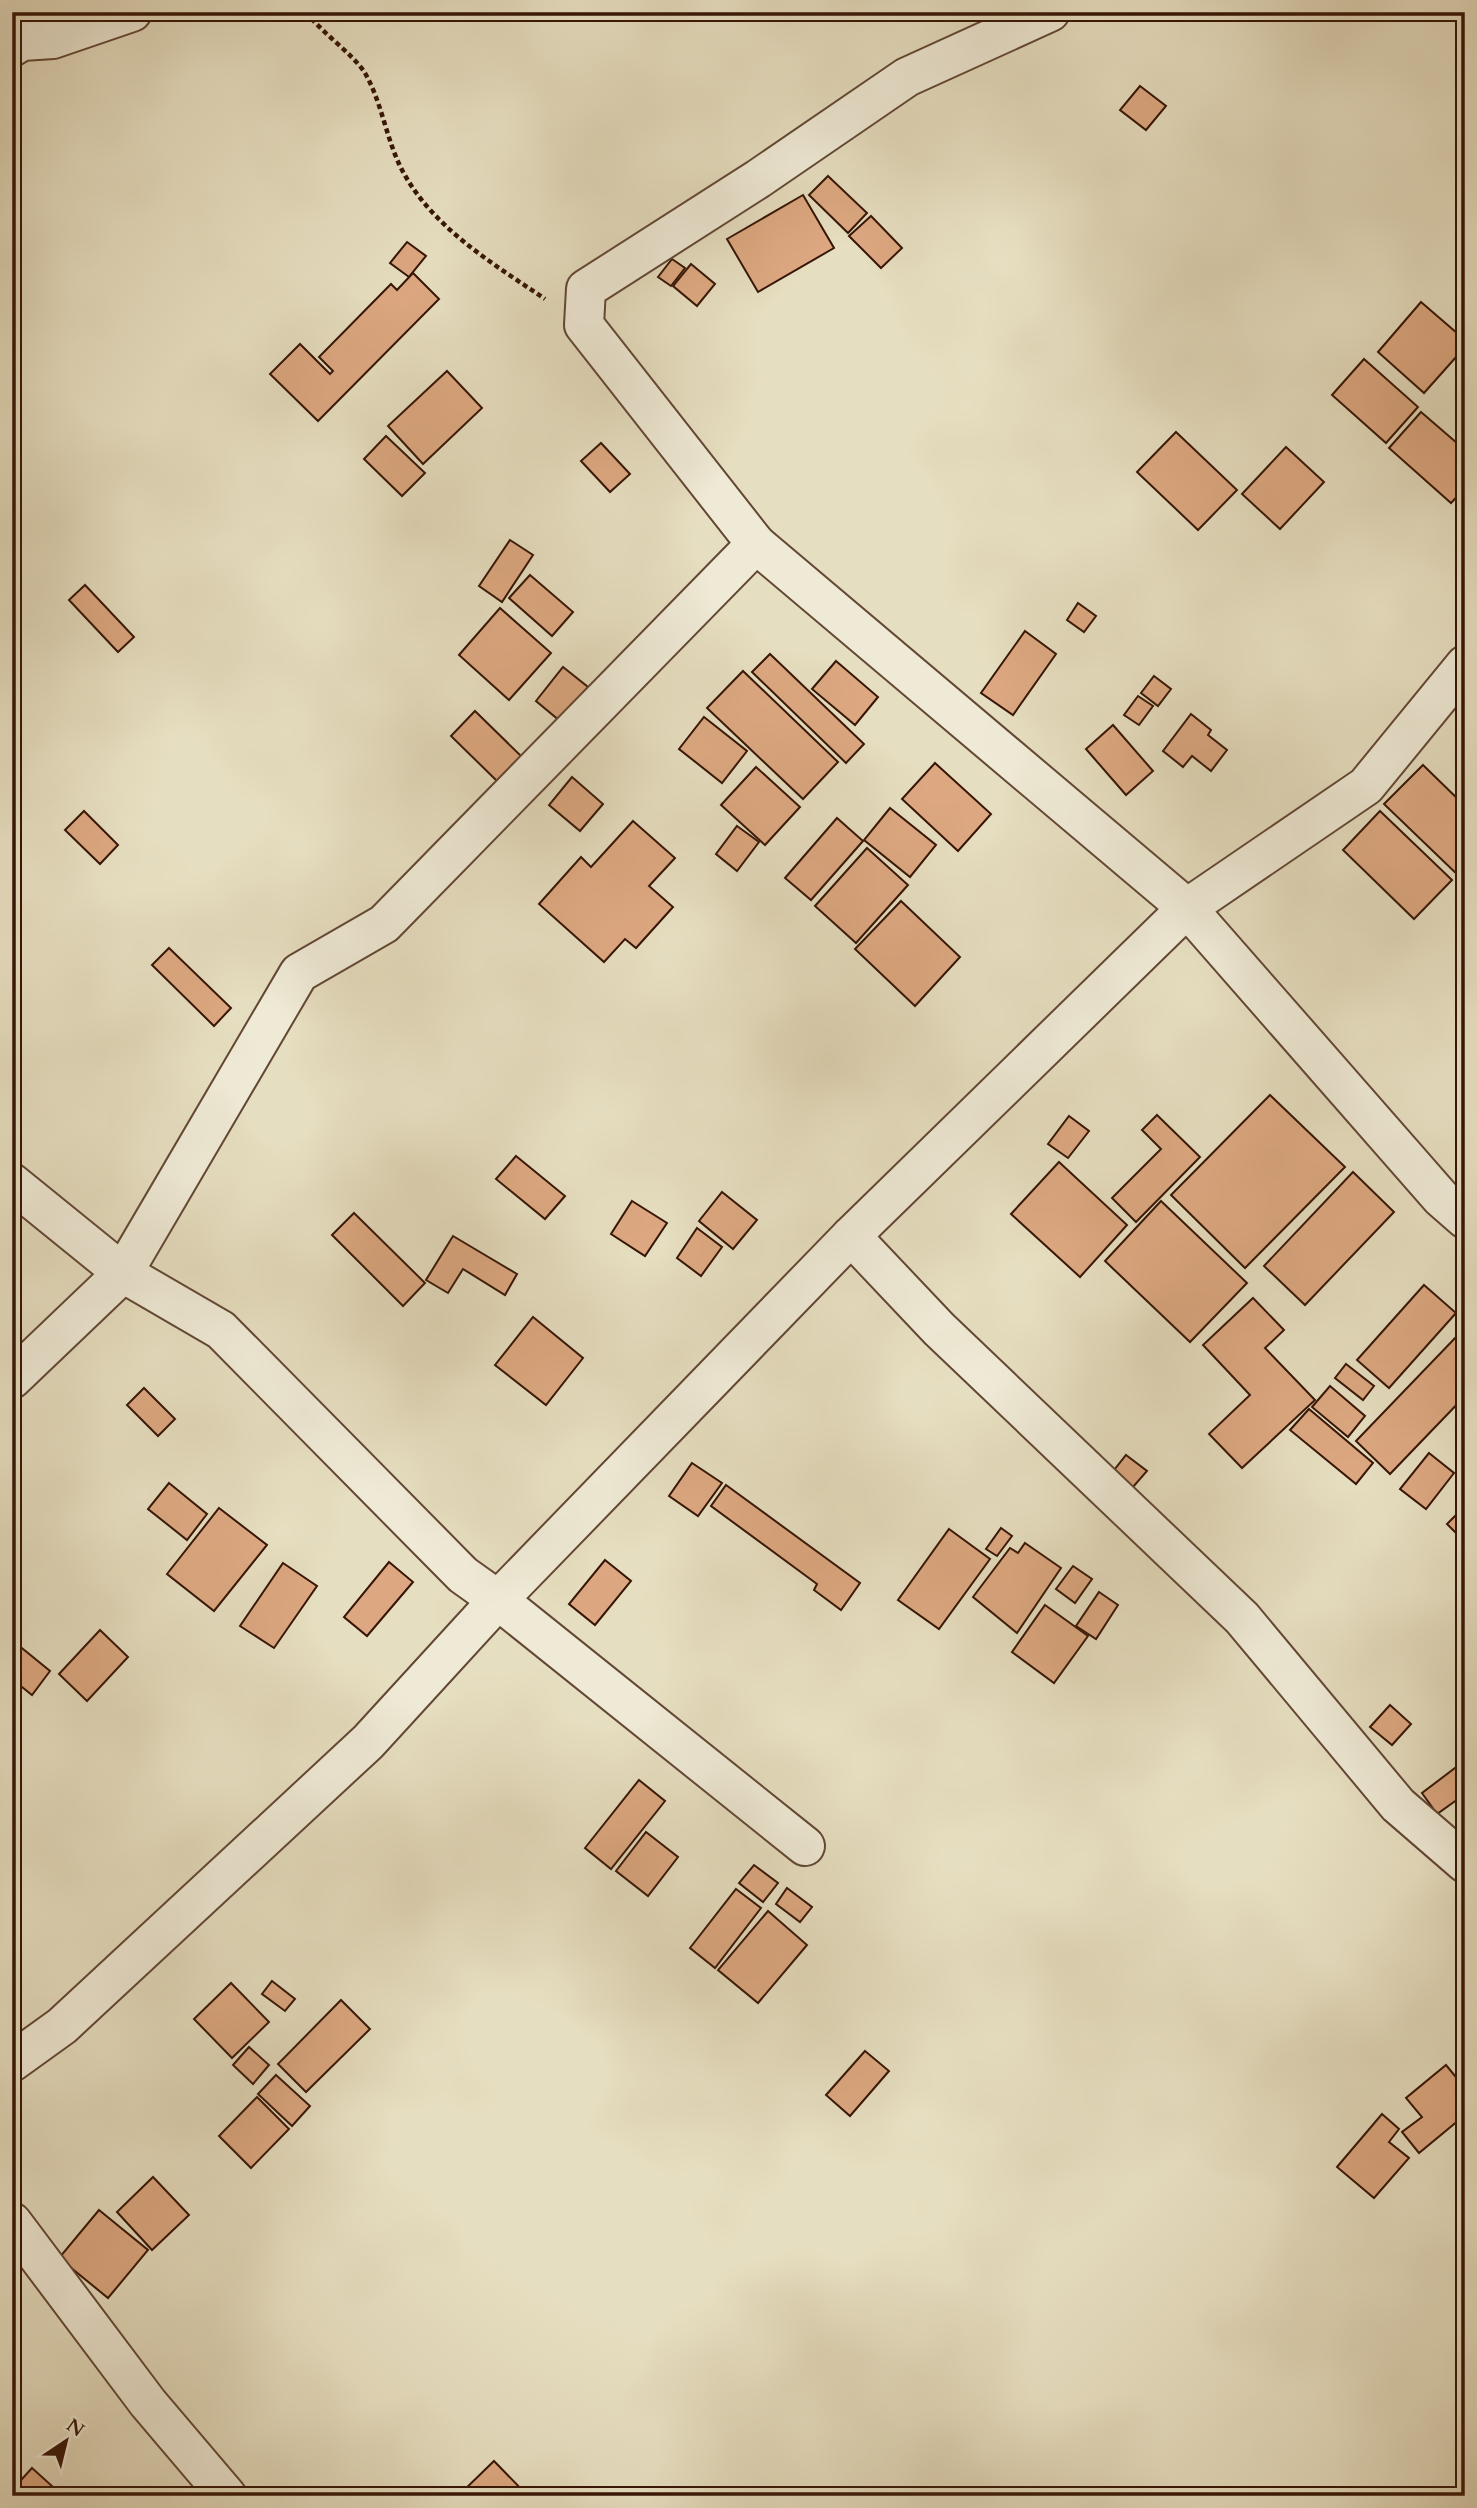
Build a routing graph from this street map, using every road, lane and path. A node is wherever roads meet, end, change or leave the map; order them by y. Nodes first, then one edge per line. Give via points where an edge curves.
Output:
1 (132, 12) edge
2 (306, 12) edge
3 (1050, 12) edge
4 (12, 47) edge
5 (584, 325) junction
6 (756, 544) junction
7 (1465, 665) edge
8 (1187, 908) junction
9 (12, 1183) edge
10 (1465, 1219) edge
11 (851, 1236) junction
12 (123, 1273) junction
13 (12, 1379) edge
14 (498, 1600) junction
15 (805, 1846) dead end
16 (1465, 1863) edge
17 (12, 2062) edge
18 (12, 2222) edge
19 (213, 2490) edge

1 - 4 street via 53,39 22,41
2 - 5 path via 364,71 401,168 439,221
3 - 5 street via 907,78 586,289
5 - 6 street
6 - 8 street
6 - 12 street via 384,925 299,973
7 - 8 street via 1366,786
8 - 10 street via 1441,1198
8 - 11 street
9 - 12 street
11 - 14 street
11 - 16 street via 939,1329 1242,1618 1398,1805
12 - 13 street
12 - 14 street via 221,1330 463,1575
14 - 15 street
14 - 17 street via 368,1742 62,2026
18 - 19 street

